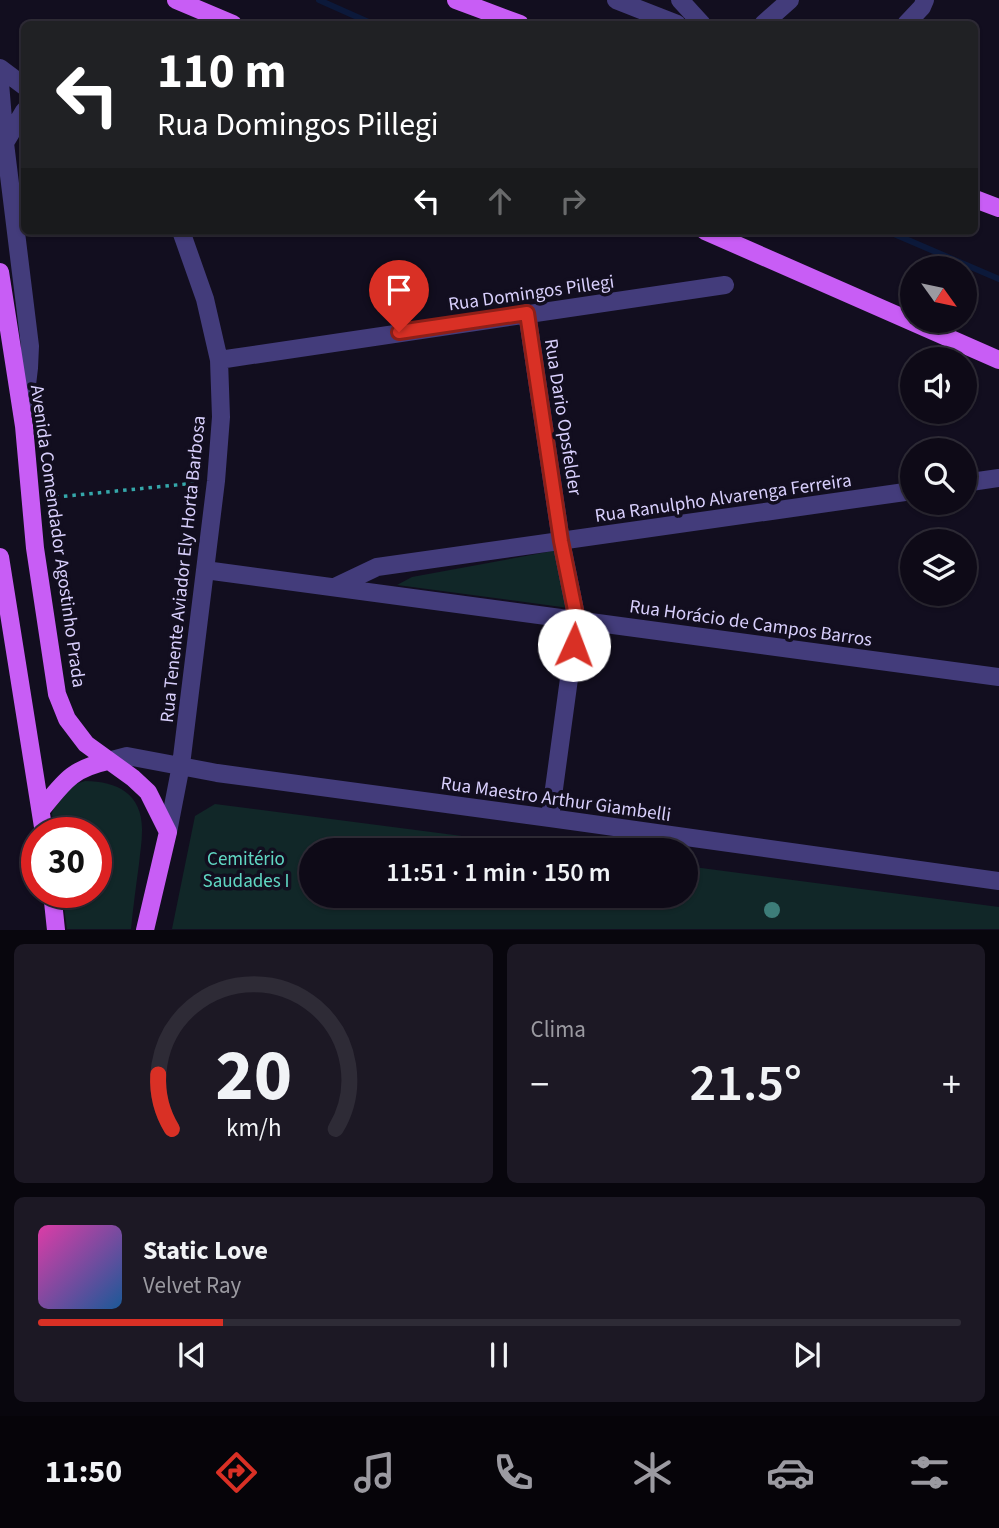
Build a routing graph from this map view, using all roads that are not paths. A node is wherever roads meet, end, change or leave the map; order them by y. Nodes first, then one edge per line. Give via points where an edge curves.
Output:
1 (176, 0) edge
2 (456, 0) edge
3 (616, 0) edge
4 (667, 0) edge
5 (680, 0) edge
6 (790, 0) edge
7 (925, 0) edge
8 (656, 16) junction
9 (226, 21) edge
10 (512, 21) edge
11 (669, 21) edge
12 (699, 21) edge
13 (766, 21) edge
14 (909, 21) edge
15 (0, 68) edge
16 (0, 83) edge
17 (21, 84) edge
18 (21, 116) edge
19 (5, 143) junction
20 (978, 200) edge
21 (999, 208) edge
22 (182, 235) edge
23 (714, 235) edge
24 (0, 272) edge
25 (725, 285) dead end
26 (527, 313) junction
27 (999, 359) edge
28 (219, 360) junction
29 (22, 421) junction
30 (999, 478) edge
31 (977, 482) edge
32 (900, 493) edge
33 (561, 541) junction
34 (0, 557) edge
35 (205, 570) junction
36 (336, 587) junction
37 (577, 620) junction
38 (999, 677) edge
39 (108, 761) junction
40 (181, 765) junction
41 (41, 810) junction
42 (42, 817) edge
43 (550, 818) junction
44 (168, 832) junction
45 (999, 881) edge
46 (54, 908) edge
47 (56, 929) edge
48 (145, 929) edge

1 - 9 main road
2 - 10 main road
3 - 8 street
4 - 8 street
5 - 12 street
6 - 13 street
7 - 14 street
8 - 11 street
15 - 17 street
16 - 19 street
18 - 19 street
19 - 29 street via 30,346
20 - 21 main road
22 - 28 street, Rua Tenente Aviador Ely Horta Barbosa via 205,299
23 - 27 main road
24 - 29 main road, Avenida Comendador Agostinho Prada
25 - 26 street, Rua Domingos Pillegi
26 - 28 street, Rua Domingos Pillegi
26 - 33 street, Rua Dario Opsfelder
28 - 35 street, Rua Tenente Aviador Ely Horta Barbosa via 221,417
29 - 39 main road, Avenida Comendador Agostinho Prada via 57,694 67,719 86,744
30 - 31 street
32 - 33 street, Rua Ranulpho Alvarenga Ferreira
33 - 36 street, Rua Ranulpho Alvarenga Ferreira via 377,567
33 - 37 street, Rua Dario Opsfelder
34 - 41 main road
35 - 36 street, Rua Horácio de Campos Barros
35 - 40 street, Rua Tenente Aviador Ely Horta Barbosa
36 - 37 street, Rua Horácio de Campos Barros
37 - 38 street, Rua Horácio de Campos Barros
37 - 43 street, Rua Dario Opsfelder
39 - 40 street, Rua Maestro Arthur Giambelli via 127,757
39 - 41 main road via 76,772
39 - 44 main road, Avenida Comendador Agostinho Prada via 148,792
40 - 43 street, Rua Maestro Arthur Giambelli
40 - 44 street, Rua Tenente Aviador Ely Horta Barbosa
41 - 42 main road
43 - 45 street, Rua Maestro Arthur Giambelli
44 - 48 main road
46 - 47 main road

